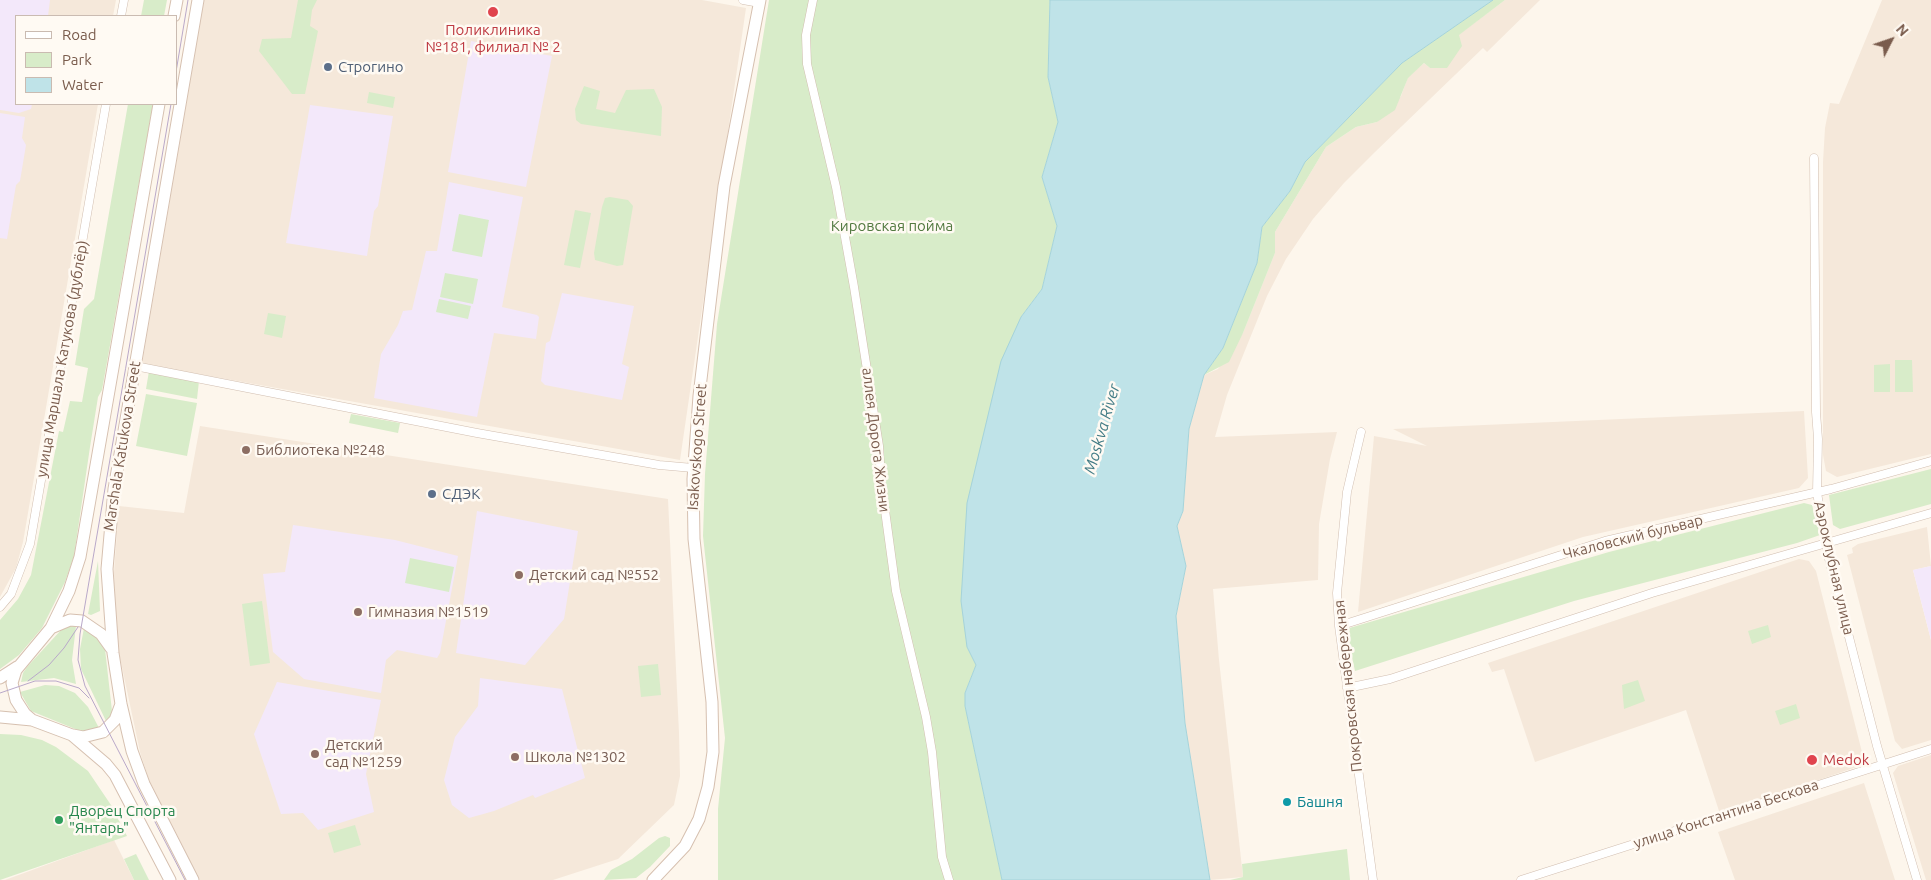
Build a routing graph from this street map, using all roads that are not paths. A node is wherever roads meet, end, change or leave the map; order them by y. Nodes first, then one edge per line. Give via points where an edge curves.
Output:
1 (124, 0) edge
2 (177, 0) edge
3 (198, 0) edge
4 (743, 0) edge
5 (813, 0) edge
6 (760, 1) edge
7 (121, 15) edge
8 (174, 15) edge
9 (106, 105) edge
10 (159, 105) edge
11 (1814, 158) dead end
12 (134, 366) junction
13 (1361, 432) dead end
14 (1931, 461) edge
15 (693, 468) junction
16 (1817, 492) junction
17 (1931, 513) edge
18 (1826, 544) junction
19 (0, 607) edge
20 (1339, 626) junction
21 (51, 628) junction
22 (113, 653) junction
23 (22, 662) junction
24 (0, 678) edge
25 (1347, 688) junction
26 (121, 704) junction
27 (0, 718) edge
28 (32, 720) junction
29 (72, 735) junction
30 (1931, 749) edge
31 (1884, 764) junction
32 (170, 880) edge
33 (193, 880) edge
34 (653, 880) edge
35 (949, 880) edge
36 (1373, 880) edge
37 (1521, 880) edge
38 (1916, 880) edge

1 - 7 street
2 - 8 main road
3 - 12 main road, Marshala Katukova Street
4 - 6 street
5 - 35 street, аллея Дорога Жизни via 807,27 807,64 836,187 854,288 879,446 896,591 928,725 942,856
6 - 15 main road, Isakovskogo Street via 724,186
9 - 19 street, улица Маршала Катукова (дублёр) via 30,544 11,594
10 - 21 main road, Marshala Katukova Street via 80,557 69,591
11 - 16 street, Аэроклубная улица
12 - 15 street via 477,433
12 - 22 main road, Marshala Katukova Street via 108,541 107,592
13 - 20 street, Покровская набережная via 1345,512 1337,592
14 - 16 street, Чкаловский бульвар
15 - 34 main road, Isakovskogo Street via 692,514 712,702 713,752 699,819 685,846
16 - 18 street, Аэроклубная улица
16 - 20 street, Чкаловский бульвар via 1604,541
17 - 18 street
18 - 25 street via 1652,593 1390,679
18 - 31 street, Аэроклубная улица
20 - 25 street, Покровская набережная
21 - 22 main road via 70,620 82,621 101,634
21 - 23 main road, Marshala Katukova Street
22 - 26 main road, Marshala Katukova Street
23 - 24 main road
23 - 28 main road, Marshala Katukova Street via 13,676 12,688 20,708
25 - 36 street, Покровская набережная
26 - 29 main road via 115,720 103,732 83,738
26 - 33 main road, Marshala Katukova Street via 138,770
27 - 28 main road
28 - 29 main road
29 - 32 main road via 106,764 122,786
30 - 31 street, улица Константина Бескова
31 - 37 street, улица Константина Бескова
31 - 38 street, Аэроклубная улица

